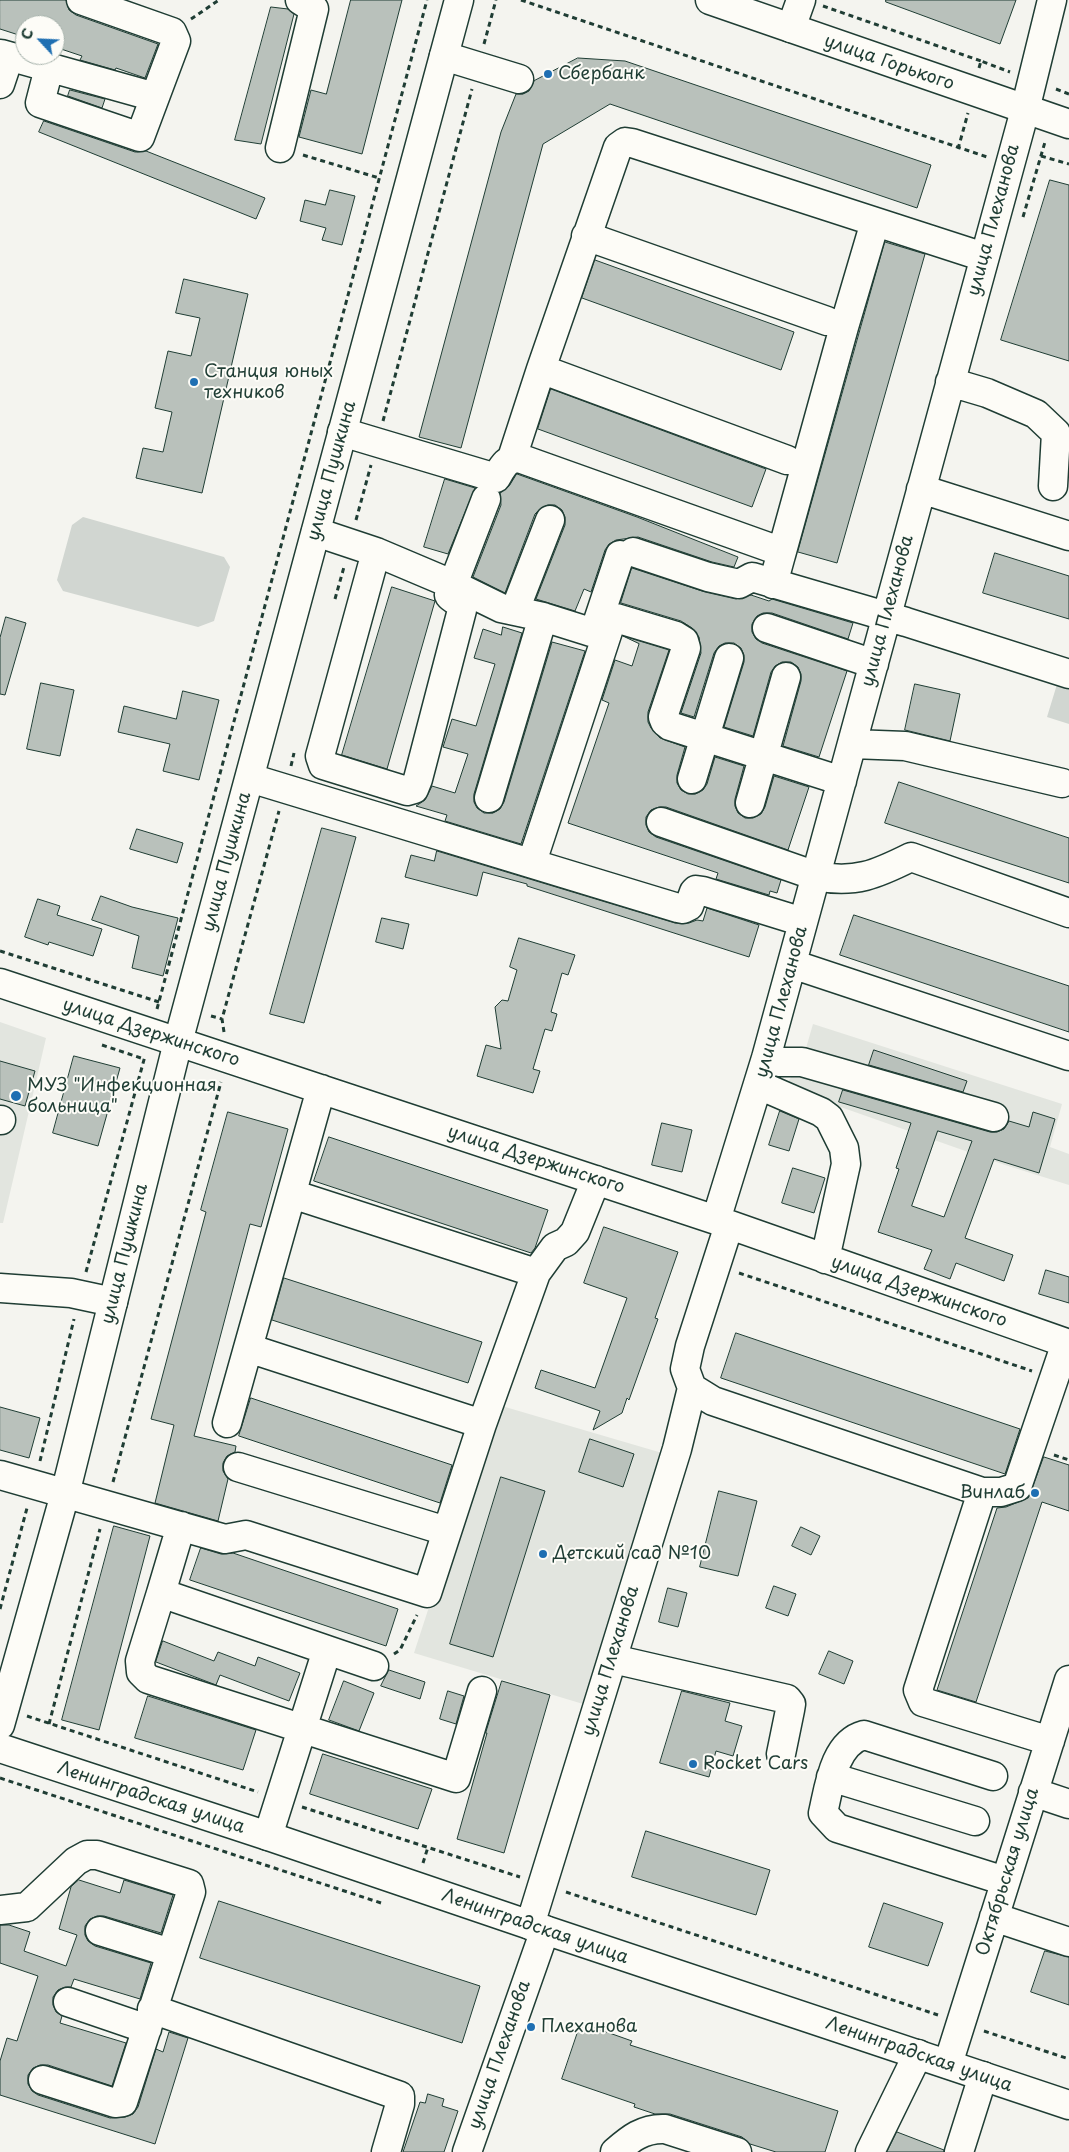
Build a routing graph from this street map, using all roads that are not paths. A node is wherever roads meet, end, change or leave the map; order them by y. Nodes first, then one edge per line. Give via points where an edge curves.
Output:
1 (80, 0) edge
2 (300, 0) edge
3 (459, 0) edge
4 (710, 0) edge
5 (1052, 0) edge
6 (1064, 0) edge
7 (808, 2) edge
8 (1069, 2) edge
9 (791, 28) junction
10 (1, 54) edge
11 (444, 56) junction
12 (49, 68) junction
13 (519, 79) dead end
14 (0, 84) edge
15 (155, 97) junction
16 (1025, 110) junction
17 (1069, 124) edge
18 (280, 148) road end
19 (875, 222) junction
20 (586, 236) junction
21 (984, 257) junction
22 (827, 321) dead end
23 (541, 369) junction
24 (950, 382) junction
25 (342, 432) junction
26 (512, 458) junction
27 (788, 460) dead end
28 (1053, 486) dead end
29 (921, 489) junction
30 (486, 499) dead end
31 (550, 520) dead end
32 (316, 532) junction
33 (1069, 536) edge
34 (376, 552) junction
35 (780, 555) junction
36 (773, 584) junction
37 (454, 585) junction
38 (515, 610) junction
39 (543, 617) junction
40 (886, 618) junction
41 (767, 628) dead end
42 (600, 635) junction
43 (729, 658) dead end
44 (874, 664) junction
45 (1069, 674) edge
46 (786, 677) dead end
47 (705, 737) junction
48 (852, 744) junction
49 (765, 756) junction
50 (250, 778) junction
51 (692, 779) dead end
52 (842, 781) junction
53 (381, 783) junction
54 (1062, 783) dead end
55 (489, 798) dead end
56 (750, 803) dead end
57 (370, 813) junction
58 (661, 822) dead end
59 (532, 862) junction
60 (816, 876) junction
61 (1069, 913) edge
62 (803, 922) junction
63 (792, 964) junction
64 (0, 983) edge
65 (178, 1042) junction
66 (1069, 1056) edge
67 (766, 1058) junction
68 (759, 1084) junction
69 (321, 1089) junction
70 (994, 1117) dead end
71 (596, 1180) junction
72 (292, 1194) junction
73 (723, 1222) junction
74 (824, 1259) junction
75 (536, 1273) junction
76 (0, 1288) edge
77 (113, 1302) junction
78 (1067, 1344) edge
79 (248, 1348) junction
80 (692, 1388) junction
81 (227, 1423) dead end
82 (482, 1424) junction
83 (238, 1467) dead end
84 (0, 1475) edge
85 (982, 1492) junction
86 (65, 1494) junction
87 (181, 1526) junction
88 (446, 1531) junction
89 (161, 1593) junction
90 (327, 1650) junction
91 (612, 1659) junction
92 (374, 1666) road end
93 (1069, 1680) edge
94 (482, 1691) dead end
95 (0, 1725) edge
96 (302, 1728) junction
97 (1050, 1741) junction
98 (0, 1748) edge
99 (781, 1754) dead end
100 (993, 1776) dead end
101 (831, 1777) junction
102 (1033, 1792) junction
103 (1069, 1804) edge
104 (975, 1821) dead end
105 (268, 1836) junction
106 (1005, 1881) junction
107 (0, 1910) edge
108 (994, 1917) junction
109 (537, 1928) junction
110 (100, 1931) dead end
111 (1069, 1942) edge
112 (171, 1953) junction
113 (68, 2002) dead end
114 (150, 2019) junction
115 (918, 2054) junction
116 (948, 2064) junction
117 (983, 2076) junction
118 (43, 2080) dead end
119 (1069, 2105) edge
120 (386, 2152) edge
121 (467, 2152) edge
122 (615, 2152) edge
123 (737, 2152) edge
124 (870, 2152) edge
125 (960, 2152) edge

1 - 15 main road via 172,32 176,40
2 - 18 main road via 314,10
3 - 11 main road, улица Пушкина
4 - 9 main road, улица Горького
5 - 16 main road, улица Плеханова
6 - 8 main road
7 - 9 main road
9 - 16 main road, улица Горького
10 - 12 main road
10 - 14 main road via 6,66
11 - 13 main road
11 - 25 main road, улица Пушкина
12 - 15 main road
12 - 15 main road via 40,103 140,137
16 - 17 main road, улица Горького
16 - 21 main road, улица Плеханова
19 - 20 main road via 626,142 618,147
19 - 21 main road
19 - 35 main road
20 - 22 main road
20 - 23 main road
21 - 24 main road, улица Плеханова
23 - 26 main road
23 - 27 main road
24 - 28 main road via 987,393 1036,414 1056,433
24 - 29 main road, улица Плеханова
25 - 26 main road via 496,478
25 - 32 main road, улица Пушкина
26 - 35 main road via 774,549
29 - 33 main road
29 - 40 main road, улица Плеханова
30 - 37 main road
31 - 38 main road
32 - 34 main road
32 - 50 main road, улица Пушкина
34 - 37 main road
34 - 53 main road via 320,756 323,765
35 - 36 main road
36 - 40 main road
36 - 42 main road via 752,577 739,584 627,553
37 - 38 main road via 501,608
37 - 53 main road via 449,595 460,601 462,610 418,779 414,789 407,791
38 - 39 main road
39 - 42 main road
39 - 55 main road
40 - 44 main road, улица Плеханова
40 - 45 main road
41 - 44 main road
42 - 47 main road via 616,618 684,641 686,648 663,717 670,726
42 - 59 main road
43 - 47 main road
44 - 48 main road, улица Плеханова
46 - 49 main road
47 - 49 main road
47 - 51 main road
48 - 52 main road, улица Плеханова
48 - 54 main road via 905,746
49 - 52 main road
49 - 56 main road
50 - 57 main road
50 - 65 main road, улица Пушкина
52 - 60 main road, улица Плеханова
53 - 57 main road
57 - 59 main road
58 - 60 main road
59 - 62 main road via 678,908 689,906 694,892 703,890
60 - 61 main road via 848,880 881,873 911,857
60 - 62 main road, улица Плеханова
62 - 63 main road, улица Плеханова
63 - 66 main road
63 - 67 main road, улица Плеханова
64 - 65 main road, улица Дзержинского
65 - 69 main road, улица Дзержинского
65 - 77 main road, улица Пушкина
67 - 68 main road, улица Плеханова
67 - 70 main road via 802,1062
68 - 73 main road, улица Плеханова
68 - 74 main road via 829,1118 844,1148 846,1164
69 - 71 main road, улица Дзержинского
69 - 72 main road
71 - 73 main road, улица Дзержинского
71 - 75 main road via 575,1232 566,1242 555,1247
72 - 75 main road
72 - 79 main road
73 - 74 main road, улица Дзержинского
73 - 80 main road, улица Плеханова via 717,1267 685,1369
74 - 78 main road, улица Дзержинского
75 - 82 main road
76 - 77 main road
77 - 86 main road, улица Пушкина
78 - 85 main road via 1017,1486 1001,1492
79 - 81 main road
79 - 82 main road
80 - 85 main road via 713,1402
80 - 91 main road, улица Плеханова via 677,1448
82 - 88 main road
83 - 88 main road
84 - 86 main road
85 - 97 main road via 918,1690 923,1702
86 - 87 main road
86 - 95 main road, улица Пушкина
87 - 88 main road via 225,1539 246,1535 427,1594
87 - 89 main road
89 - 90 main road
89 - 96 main road via 140,1661 144,1676
90 - 92 main road
90 - 96 main road
91 - 99 main road via 787,1699 791,1704
91 - 109 main road, улица Плеханова via 542,1884
93 - 97 main road, Октябрьская улица
94 - 96 main road via 456,1778
96 - 105 main road
97 - 102 main road, Октябрьская улица
98 - 105 main road, Ленинградская улица
100 - 101 main road via 864,1735 855,1738 843,1750
101 - 104 main road
101 - 106 main road via 823,1813 837,1828
102 - 103 main road
102 - 106 main road, Октябрьская улица
105 - 109 main road, Ленинградская улица
106 - 108 main road, Октябрьская улица
107 - 112 main road via 28,1907 76,1861 86,1855 97,1855 189,1884 191,1892
108 - 111 main road
108 - 116 main road, Октябрьская улица
109 - 115 main road, Ленинградская улица
109 - 121 main road, улица Плеханова
110 - 112 main road
112 - 114 main road
113 - 114 main road
114 - 118 main road via 123,2102 114,2103
114 - 120 main road via 400,2096
115 - 116 main road, Ленинградская улица
115 - 124 main road
116 - 117 main road, Ленинградская улица
117 - 119 main road, Ленинградская улица
117 - 125 main road
122 - 123 main road via 632,2137 655,2128

